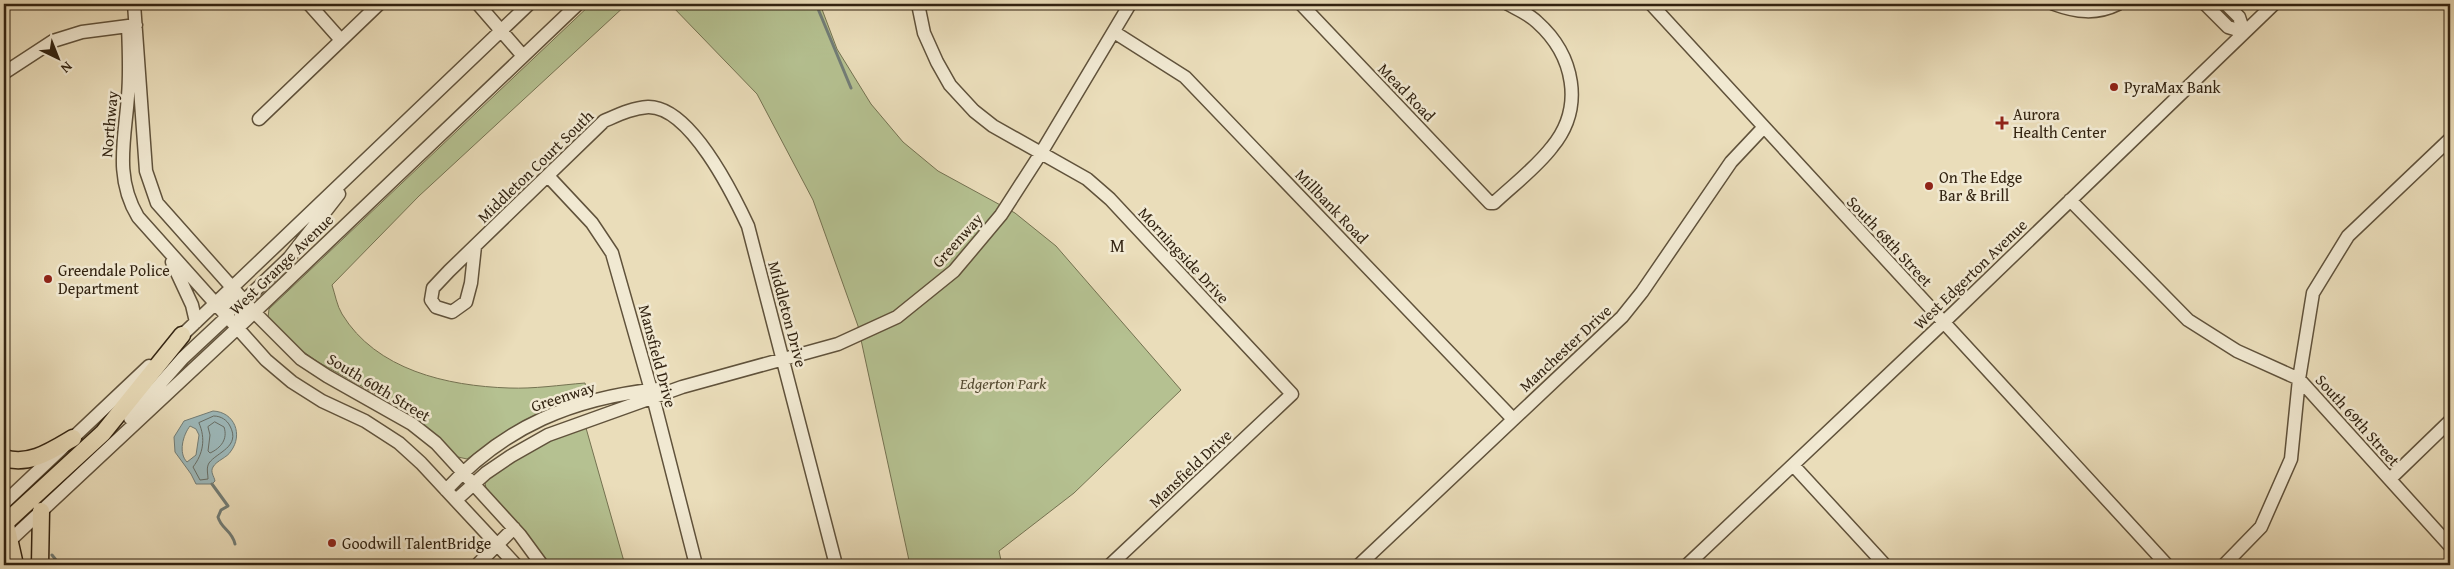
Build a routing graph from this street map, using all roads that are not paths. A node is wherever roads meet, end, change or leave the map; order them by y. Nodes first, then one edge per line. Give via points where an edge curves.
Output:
1 (130, 4) edge
2 (134, 4) edge
3 (309, 4) edge
4 (379, 4) edge
5 (478, 4) edge
6 (529, 4) edge
7 (578, 4) edge
8 (918, 4) edge
9 (1130, 4) edge
10 (1301, 4) edge
11 (1508, 4) edge
12 (2054, 4) edge
13 (2118, 4) edge
14 (2205, 4) edge
15 (2226, 4) edge
16 (2274, 4) edge
17 (1659, 6) edge
18 (132, 26) junction
19 (502, 30) junction
20 (1114, 32) junction
21 (2244, 32) junction
22 (341, 40) junction
23 (522, 56) junction
24 (4, 73) edge
25 (650, 107) joint
26 (258, 119) dead end
27 (1763, 128) junction
28 (2450, 139) edge
29 (1041, 154) junction
30 (367, 159) junction
31 (548, 176) junction
32 (2070, 200) junction
33 (475, 246) junction
34 (163, 247) junction
35 (232, 288) junction
36 (244, 301) junction
37 (216, 303) junction
38 (254, 312) junction
39 (228, 316) junction
40 (196, 322) junction
41 (1943, 323) junction
42 (238, 328) junction
43 (182, 335) junction
44 (783, 360) junction
45 (2299, 380) junction
46 (652, 394) junction
47 (1292, 394) joint
48 (1513, 419) junction
49 (2450, 421) edge
50 (72, 438) junction
51 (103, 453) junction
52 (4, 458) edge
53 (1793, 465) junction
54 (463, 472) junction
55 (2390, 478) junction
56 (474, 484) junction
57 (446, 490) junction
58 (456, 500) junction
59 (4, 503) edge
60 (40, 511) junction
61 (514, 528) junction
62 (5, 531) edge
63 (497, 544) junction
64 (2450, 546) edge
65 (1118, 563) edge
66 (15, 565) edge
67 (40, 565) edge
68 (477, 565) edge
69 (516, 565) edge
70 (542, 565) edge
71 (696, 565) edge
72 (836, 565) edge
73 (1360, 565) edge
74 (1687, 565) edge
75 (1885, 565) edge
76 (2167, 565) edge
77 (2224, 565) edge

1 - 18 street, Northway
2 - 18 street, Northway
3 - 22 street
4 - 22 street
5 - 19 street
6 - 19 street, West Grange Avenue
7 - 23 street, West Grange Avenue
8 - 29 street, Morningside Drive via 924,33 950,85 993,126
9 - 20 street, Greenway
10 - 11 street, Mead Road via 1494,203 1552,148 1566,126 1572,108 1572,83 1566,59 1555,40 1536,20
12 - 13 street via 2092,12
14 - 21 street via 2228,27
15 - 21 street via 2239,17
16 - 21 street, West Edgerton Avenue
17 - 27 street, South 68th Street
18 - 24 street via 82,32 53,41
18 - 34 street, Northway via 122,168 132,207
18 - 35 street, Northway via 150,188 167,216
19 - 23 street
19 - 30 street, West Grange Avenue
20 - 29 street, Greenway
20 - 48 street, Millbank Road via 1185,77
21 - 32 street, West Edgerton Avenue
22 - 26 street
23 - 38 street, West Grange Avenue
25 - 31 street, Middleton Court South via 628,111 604,121
25 - 44 street, Middleton Drive via 674,116 694,135 726,181 748,226
27 - 41 street, South 68th Street
27 - 48 street, Manchester Drive via 1731,162 1622,318
28 - 45 street via 2348,236 2313,293
29 - 44 street, Greenway via 1001,214 954,271 897,317 838,344
29 - 47 street, Morningside Drive via 1087,179 1110,199
30 - 35 street, West Grange Avenue
30 - 36 street via 289,258
31 - 33 street, Middleton Court South
31 - 46 street, Mansfield Drive via 592,223 612,253
32 - 41 street, West Edgerton Avenue
32 - 45 street, South 69th Street via 2188,320 2237,351
33 - 33 street, Middleton Court South via 433,288 430,300 436,307 452,312 466,302
34 - 37 street, Northway
34 - 40 street via 192,305
35 - 36 street, South 60th Street
35 - 37 street, West Grange Avenue
35 - 39 street
36 - 38 street, South 60th Street
36 - 42 street
37 - 39 street
37 - 40 street, West Grange Avenue
38 - 42 street, West Grange Avenue
38 - 54 street, South 60th Street via 301,359 412,424 436,443
39 - 42 street
39 - 51 street via 170,372
40 - 43 street, West Grange Avenue
41 - 53 street, West Edgerton Avenue
41 - 76 street, South 68th Street
42 - 51 street, West Grange Avenue
42 - 57 street via 266,360 292,382 387,435
43 - 50 street, West Grange Avenue
43 - 62 main road via 102,433
44 - 46 street, Greenway
44 - 72 street, Middleton Drive
45 - 55 street, South 69th Street
45 - 77 street via 2291,459 2261,527
46 - 54 street, Greenway via 578,404 543,417 498,442
46 - 56 street, Greenway via 530,443
46 - 71 street, Mansfield Drive
47 - 65 street, Mansfield Drive
48 - 73 street, Manchester Drive
49 - 55 street
50 - 52 main road via 44,455 13,462
50 - 59 street, West Grange Avenue
51 - 60 street, West Grange Avenue
53 - 74 street, West Edgerton Avenue
53 - 75 street
54 - 56 street, South 60th Street
54 - 57 street, Greenway
55 - 64 street, South 69th Street
56 - 58 street, Greenway
56 - 61 street, South 60th Street
57 - 58 street
58 - 63 street
60 - 62 street, West Grange Avenue
60 - 67 main road
61 - 63 street
61 - 70 street, South 60th Street
62 - 66 main road
63 - 68 street
63 - 69 street

